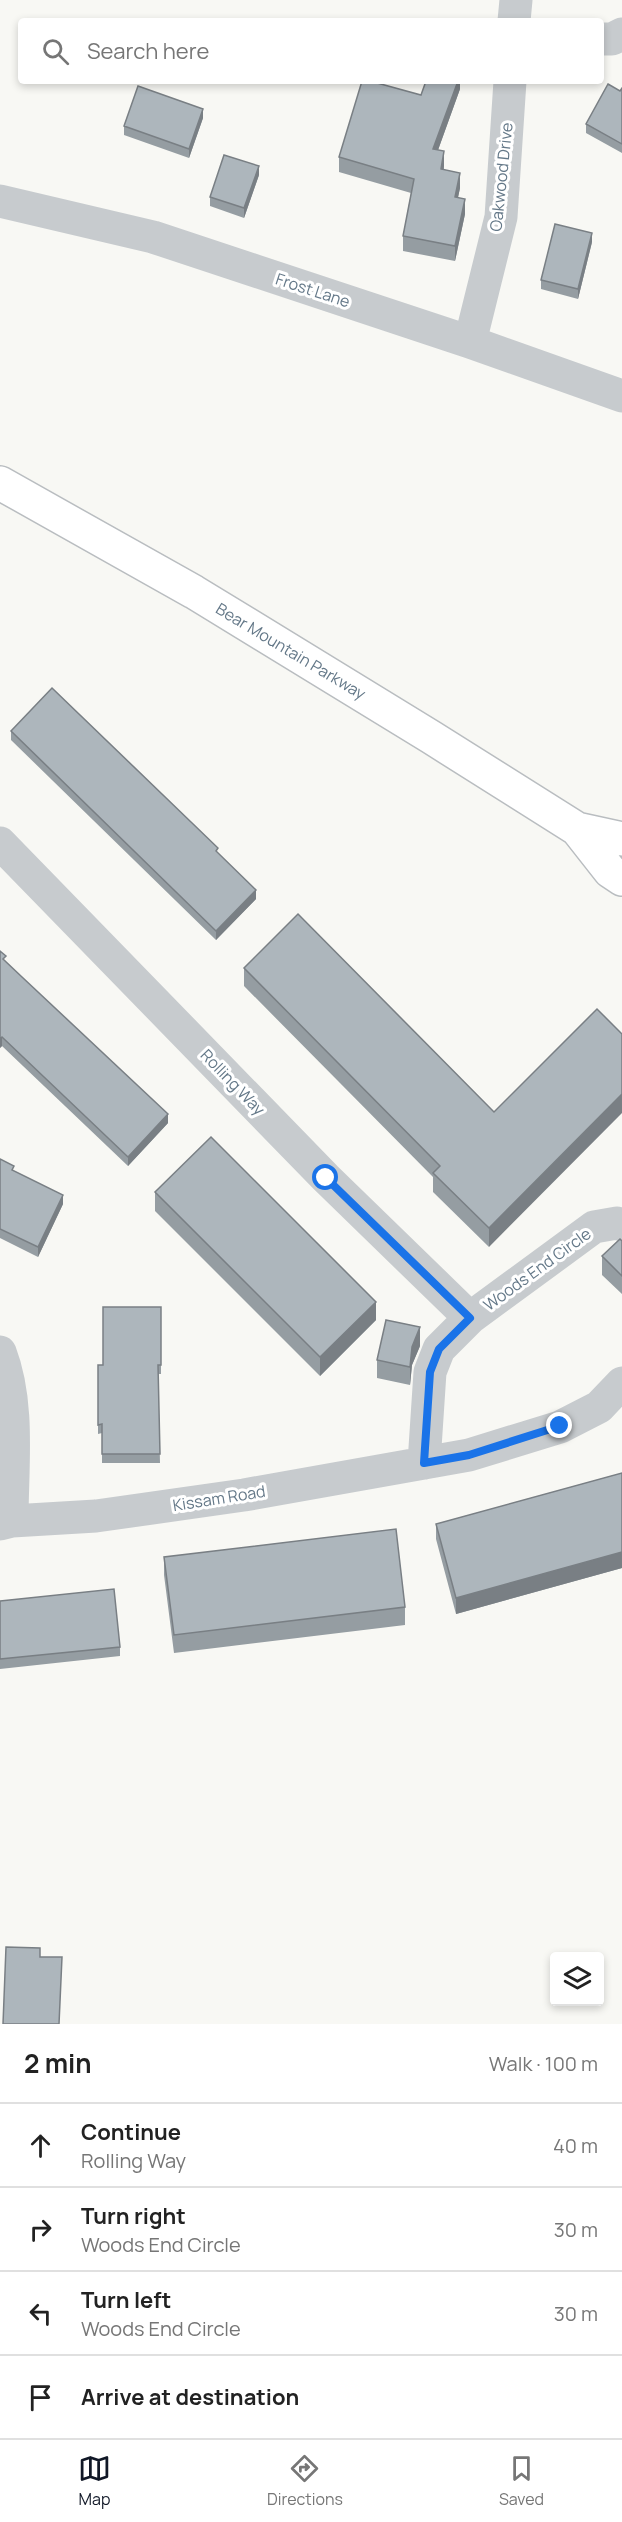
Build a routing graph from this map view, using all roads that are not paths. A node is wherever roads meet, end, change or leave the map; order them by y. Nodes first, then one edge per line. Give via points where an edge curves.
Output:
1 (516, 0) edge
2 (514, 18) edge
3 (622, 34) edge
4 (604, 39) edge
5 (510, 84) edge
6 (0, 201) edge
7 (470, 342) junction
8 (622, 396) edge
9 (0, 483) edge
10 (577, 829) junction
11 (622, 839) edge
12 (0, 843) edge
13 (622, 879) edge
14 (622, 1225) edge
15 (470, 1318) junction
16 (0, 1352) edge
17 (622, 1383) edge
18 (424, 1463) junction
19 (6, 1522) edge

1 - 2 street
3 - 4 street
5 - 7 street, Oakwood Drive via 501,216
6 - 7 street, Frost Lane via 153,237
7 - 8 street, Frost Lane
9 - 10 highway, Bear Mountain Parkway via 194,592
10 - 11 highway, Bear Mountain Parkway
10 - 13 highway, Bear Mountain Parkway via 610,871
12 - 15 street, Rolling Way via 326,1178
14 - 15 street, Woods End Circle via 594,1227
15 - 18 street, Woods End Circle via 439,1349 430,1372
16 - 19 street, Kissam Road via 12,1408
17 - 18 street via 599,1407 560,1426 469,1455
18 - 19 street, Kissam Road via 96,1516

